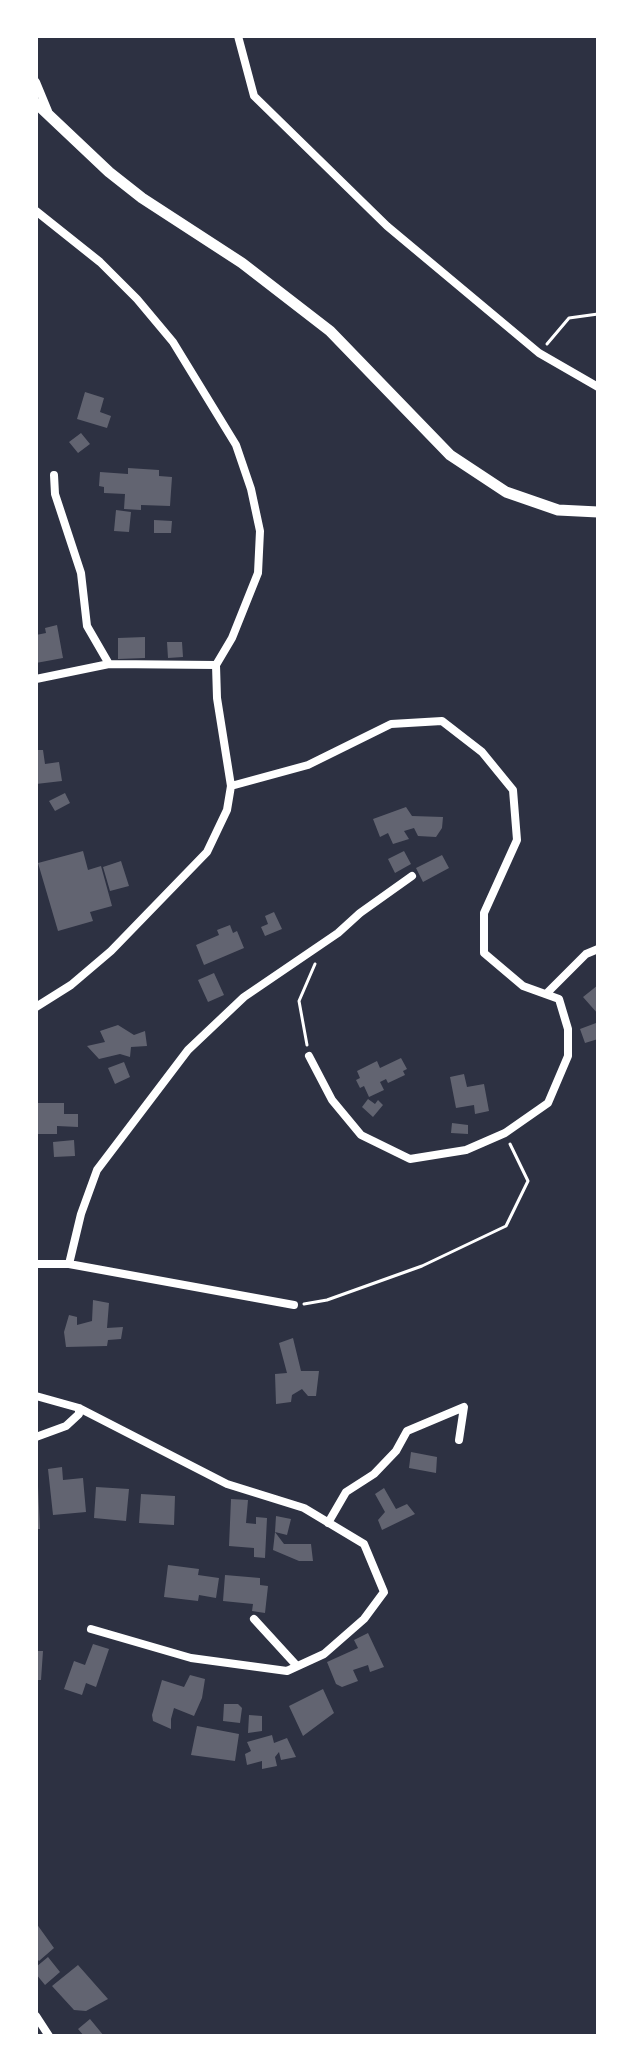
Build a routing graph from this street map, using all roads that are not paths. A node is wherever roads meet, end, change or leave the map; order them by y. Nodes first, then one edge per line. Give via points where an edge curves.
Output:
1 (238, 36) edge
2 (36, 82) edge
3 (36, 103) edge
4 (48, 112) junction
5 (36, 211) edge
6 (598, 387) edge
7 (54, 475) dead end
8 (598, 512) edge
9 (109, 664) junction
10 (216, 665) junction
11 (36, 679) edge
12 (231, 786) junction
13 (412, 876) dead end
14 (598, 949) edge
15 (546, 994) junction
16 (36, 1007) edge
17 (309, 1056) road end
18 (36, 1264) edge
19 (69, 1264) junction
20 (294, 1305) road end
21 (36, 1396) edge
22 (79, 1408) junction
23 (36, 1437) edge
24 (459, 1440) dead end
25 (328, 1523) junction
26 (254, 1619) dead end
27 (91, 1629) dead end
28 (297, 1666) junction
29 (36, 2016) edge
30 (49, 2036) edge

1 - 6 street via 254,96 387,226 539,353
2 - 4 street
3 - 4 street
4 - 8 street via 142,198 242,263 330,331 450,455 506,492 558,510
5 - 10 street via 137,299 173,342 236,445 260,531 258,573
7 - 9 street via 55,494 81,573 87,626
9 - 10 street
9 - 11 street
10 - 12 street
12 - 15 street via 308,765 391,724 442,721 482,752 513,790 517,840 484,913 484,953 523,986
12 - 16 street via 227,810 207,852 111,951
13 - 19 street via 244,997 188,1050 97,1170
14 - 15 street via 586,954
15 - 17 street via 559,999 568,1029 568,1056 548,1103 505,1133 466,1150 410,1159 361,1135 332,1100
18 - 19 street
19 - 20 street
21 - 22 street
22 - 23 street via 66,1426
22 - 25 street via 227,1484 304,1508
24 - 25 street via 464,1407 407,1431 374,1474 346,1492
25 - 28 street via 364,1544 384,1592 364,1619 324,1654
26 - 28 street
27 - 28 street via 191,1658 287,1671
29 - 30 street

